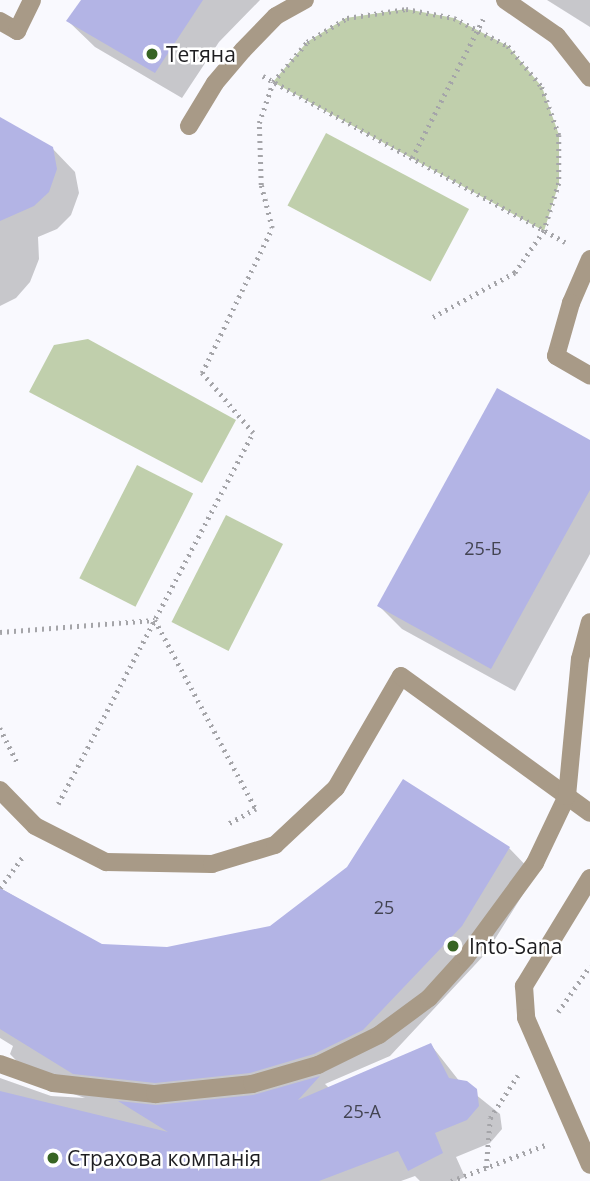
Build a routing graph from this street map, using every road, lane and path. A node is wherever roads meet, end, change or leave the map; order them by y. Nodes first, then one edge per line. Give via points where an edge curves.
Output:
1 (32, 0) edge
2 (305, 0) edge
3 (505, 0) edge
4 (488, 10) dead end
5 (0, 21) edge
6 (478, 30) junction
7 (234, 61) junction
8 (590, 78) edge
9 (274, 82) junction
10 (190, 126) dead end
11 (412, 158) junction
12 (544, 231) junction
13 (567, 244) dead end
14 (590, 259) edge
15 (432, 318) dead end
16 (590, 376) edge
17 (155, 620) junction
18 (590, 622) edge
19 (0, 632) edge
20 (0, 728) edge
21 (24, 771) dead end
22 (0, 790) edge
23 (566, 796) junction
24 (53, 798) dead end
25 (59, 801) junction
26 (69, 807) dead end
27 (590, 813) edge
28 (43, 829) junction
29 (221, 829) dead end
30 (590, 878) edge
31 (0, 888) edge
32 (590, 967) edge
33 (538, 1044) junction
34 (0, 1064) edge
35 (578, 1133) junction
36 (590, 1166) edge
37 (486, 1168) junction
38 (451, 1181) edge

1 - 5 lane via 17,30
2 - 7 lane via 276,16
3 - 8 lane via 557,36
4 - 6 path
6 - 9 path via 454,18 406,9 346,18 307,42
6 - 11 path
6 - 12 path via 508,46 542,87 559,135 559,183
7 - 9 path
7 - 10 lane
9 - 11 path
9 - 17 path via 259,123 261,185 272,228 202,373 253,433
11 - 12 path
12 - 13 path
12 - 15 path via 515,273
14 - 16 lane via 556,356
17 - 19 path
17 - 25 path
17 - 29 path via 256,809
18 - 23 lane via 580,659
20 - 21 path
22 - 28 lane
23 - 27 lane
23 - 28 lane via 401,676 337,788 275,845 212,864 106,862
23 - 34 lane via 536,863 429,998 379,1035 318,1065 251,1084 155,1094 52,1083
24 - 25 path
25 - 26 path
25 - 28 path
28 - 31 path
30 - 33 lane via 524,986 526,1018
32 - 33 path
33 - 35 lane
33 - 37 path via 490,1118
35 - 36 lane
35 - 37 path
37 - 38 path

